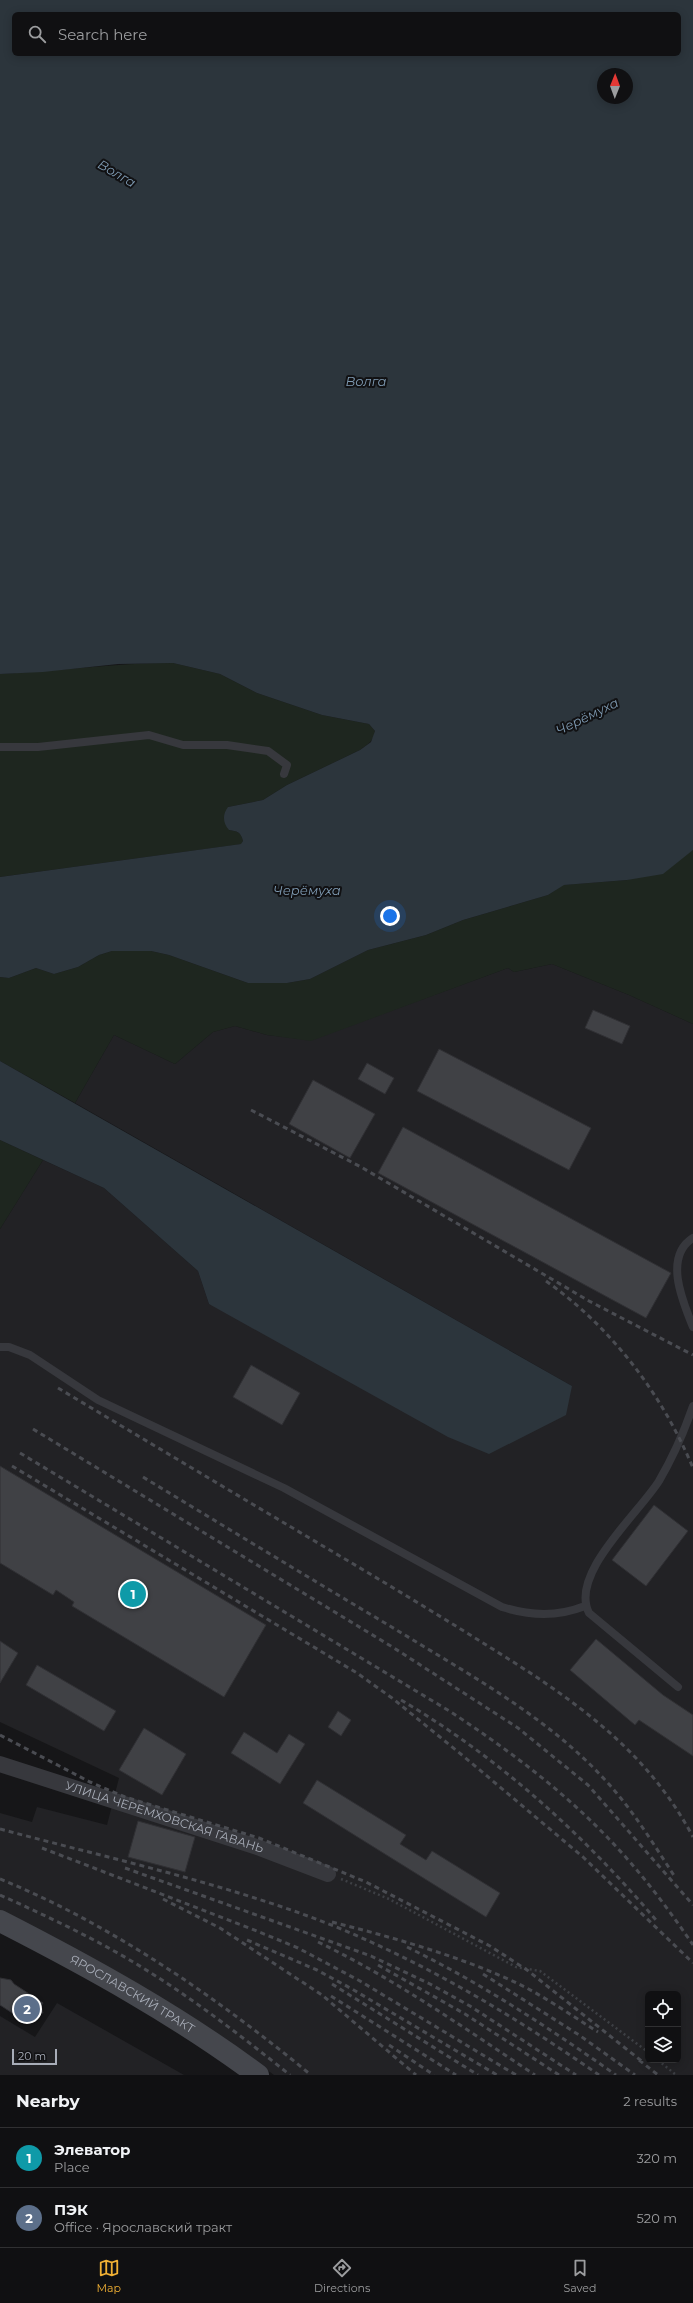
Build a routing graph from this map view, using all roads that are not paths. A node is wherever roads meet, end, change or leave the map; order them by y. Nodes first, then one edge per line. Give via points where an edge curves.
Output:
1 (0, 747) edge
2 (284, 774) dead end
3 (693, 1238) edge
4 (693, 1327) edge
5 (0, 1347) edge
6 (693, 1406) edge
7 (585, 1606) junction
8 (678, 1687) dead end
9 (0, 1764) edge
10 (328, 1874) road end
11 (0, 1921) edge
12 (258, 2075) edge

1 - 2 lane via 38,746 149,735 183,745 228,745 268,751 287,765
3 - 4 lane via 683,1247 677,1270 682,1299
5 - 7 lane via 9,1347 30,1355 98,1400 284,1488 502,1607 542,1615 571,1611
6 - 7 lane via 681,1439 658,1482 595,1565 587,1588
7 - 8 lane via 598,1622
9 - 10 street, УЛИЦА ЧЕРЕМХОВСКАЯ ГАВАНЬ via 260,1848
11 - 12 street, ЯРОСЛАВСКИЙ ТРАКТ via 100,1974 179,2020

